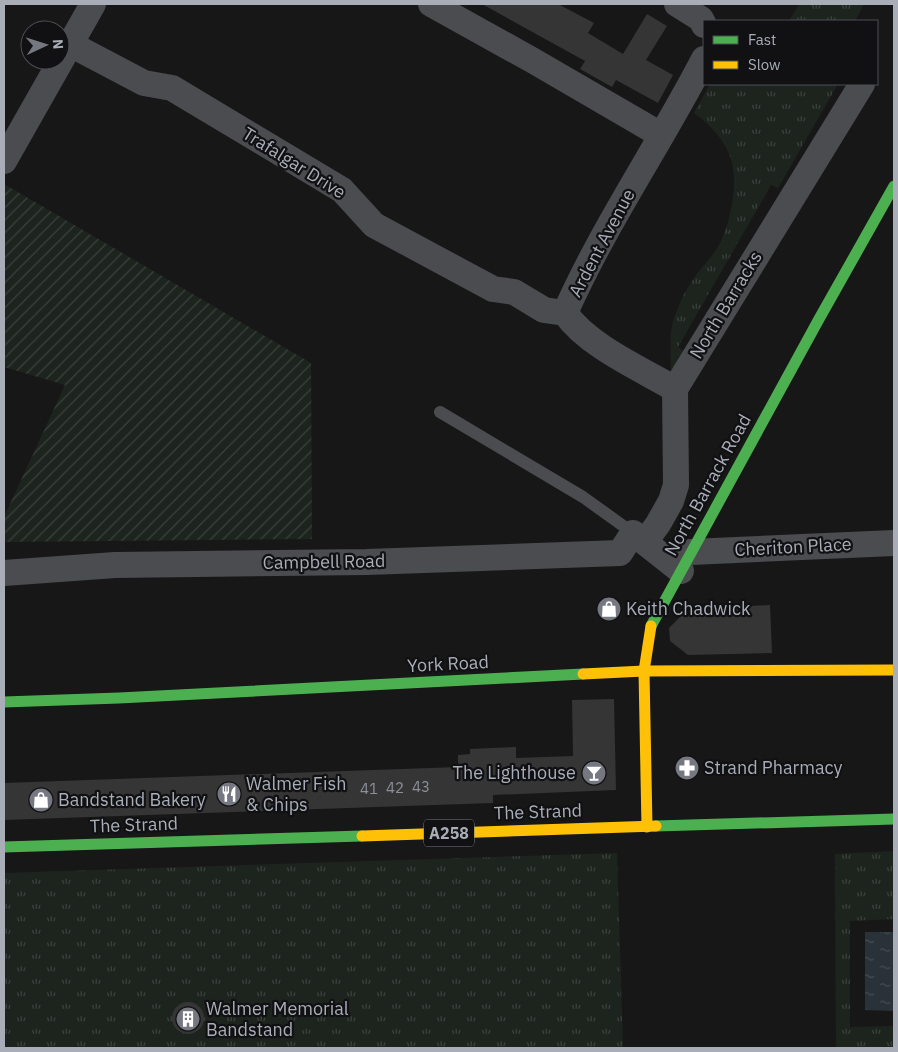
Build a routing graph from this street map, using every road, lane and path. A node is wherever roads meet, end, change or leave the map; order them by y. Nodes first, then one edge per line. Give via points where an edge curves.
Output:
1 (93, 4) edge
2 (431, 4) edge
3 (677, 4) edge
4 (703, 24) edge
5 (70, 44) joint
6 (703, 61) edge
7 (55, 70) edge
8 (861, 85) edge
9 (661, 134) junction
10 (4, 161) edge
11 (894, 186) edge
12 (565, 314) junction
13 (675, 389) junction
14 (440, 412) dead end
15 (639, 538) junction
16 (894, 542) edge
17 (686, 561) junction
18 (4, 573) edge
19 (894, 670) edge
20 (644, 671) junction
21 (4, 702) edge
22 (894, 819) edge
23 (647, 827) junction
24 (4, 847) edge

1 - 5 street
2 - 9 street
3 - 4 street
5 - 12 street, Trafalgar Drive via 144,83 172,88 342,190 374,225 492,289 514,292 544,310
6 - 9 street, Ardent Avenue
7 - 10 street
8 - 13 street, North Barracks
9 - 12 street, Ardent Avenue via 580,280
11 - 17 street, North Barrack Road
12 - 13 street, Ardent Avenue via 587,338
13 - 15 street via 676,485 658,524
14 - 15 lane via 583,497
15 - 17 street
15 - 18 street, Campbell Road via 620,553 367,562 115,565
16 - 17 street, Cheriton Place
17 - 20 street, North Barrack Road via 651,626
19 - 20 street, York Road
20 - 21 street, York Road
20 - 23 street, North Barrack Road
22 - 23 street, The Strand / A258
23 - 24 street, The Strand / A258

